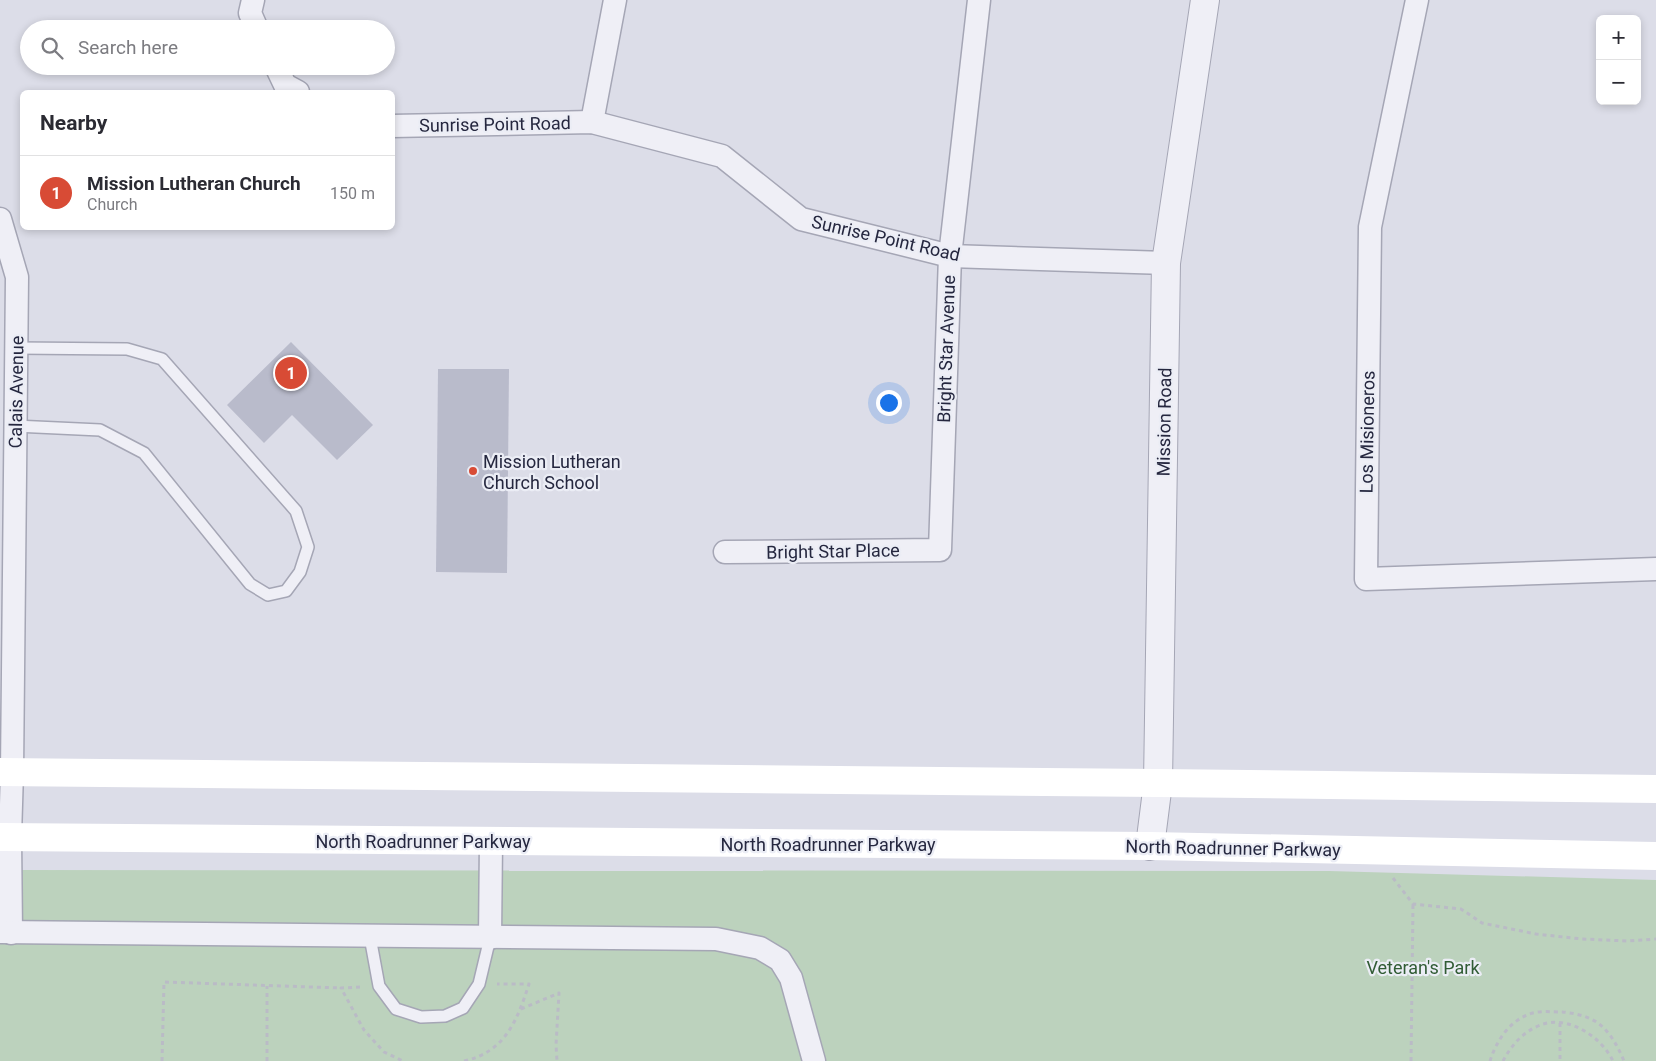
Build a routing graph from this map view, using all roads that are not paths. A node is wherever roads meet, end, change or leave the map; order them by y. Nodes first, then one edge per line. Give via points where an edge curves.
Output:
1 (253, 0) edge
2 (615, 0) edge
3 (979, 0) edge
4 (1205, 0) edge
5 (1417, 0) edge
6 (254, 20) edge
7 (280, 75) edge
8 (295, 90) edge
9 (592, 122) junction
10 (395, 126) edge
11 (0, 219) edge
12 (950, 256) junction
13 (1166, 263) junction
14 (16, 348) junction
15 (16, 426) junction
16 (940, 550) joint
17 (725, 552) dead end
18 (1656, 569) edge
19 (7, 570) edge
20 (6, 772) edge
21 (1158, 783) junction
22 (1656, 789) edge
23 (5, 837) edge
24 (491, 841) junction
25 (1150, 846) junction
26 (1656, 856) edge
27 (6, 932) edge
28 (370, 937) junction
29 (490, 938) junction
30 (814, 1061) edge

1 - 6 street via 250,13
2 - 9 street
3 - 12 street, Bright Star Avenue
4 - 13 street, Mission Road
5 - 18 street, Los Misioneros via 1370,227 1366,579
7 - 8 street via 285,84
9 - 10 street, Sunrise Point Road
9 - 12 street, Sunrise Point Road via 722,156 801,219
11 - 14 street, Calais Avenue via 17,277
12 - 13 street, Sunrise Point Road
12 - 16 street, Bright Star Avenue
13 - 21 street, Mission Road
14 - 15 street, Calais Avenue
14 - 15 lane via 127,349 162,359 296,511 308,547 300,572 286,591 268,595 250,584 144,453 100,430
15 - 19 street, Calais Avenue
16 - 17 street, Bright Star Place
19 - 20 street, Calais Avenue
20 - 21 main road
20 - 23 street, Calais Avenue
21 - 22 main road
21 - 25 street, Mission Road
23 - 24 main road, North Roadrunner Parkway
23 - 27 street, Calais Avenue
24 - 25 main road, North Roadrunner Parkway
24 - 29 street
25 - 26 main road, North Roadrunner Parkway
27 - 28 street
28 - 29 street
28 - 29 lane via 378,986 396,1009 421,1017 445,1016 463,1008 479,984
29 - 30 street via 716,939 760,948 780,960 791,978

